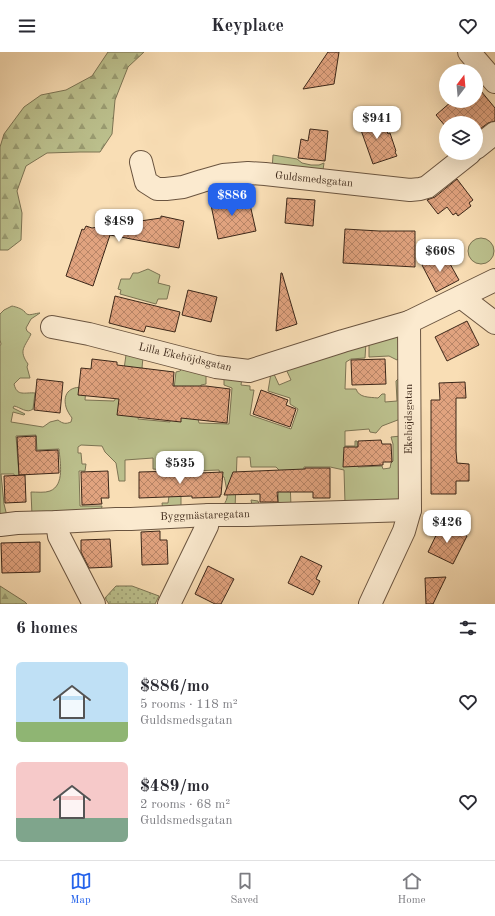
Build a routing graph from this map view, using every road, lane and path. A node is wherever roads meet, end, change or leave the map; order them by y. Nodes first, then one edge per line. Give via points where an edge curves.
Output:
1 (469, 52) edge
2 (495, 82) edge
3 (495, 133) edge
4 (483, 142) edge
5 (461, 160) edge
6 (141, 162) dead end
7 (495, 280) edge
8 (461, 297) junction
9 (409, 322) junction
10 (495, 323) edge
11 (52, 327) dead end
12 (410, 510) junction
13 (209, 515) junction
14 (57, 522) junction
15 (0, 525) edge
16 (94, 604) edge
17 (169, 604) edge
18 (370, 604) edge

1 - 2 street
3 - 4 street
5 - 6 street, Guldsmedsgatan via 427,187 410,190 248,173 223,175 166,190 157,189 146,182
7 - 8 street
8 - 9 street
8 - 10 street
9 - 11 street, Lilla Ekehöjdsgatan via 249,371 216,367
9 - 12 street, Ekehöjdsgatan
12 - 13 street, Byggmästaregatan
12 - 18 street, Ekehöjdsgatan via 404,531
13 - 14 street, Byggmästaregatan
13 - 17 street via 207,526
14 - 15 street, Byggmästaregatan
14 - 16 street via 59,536

